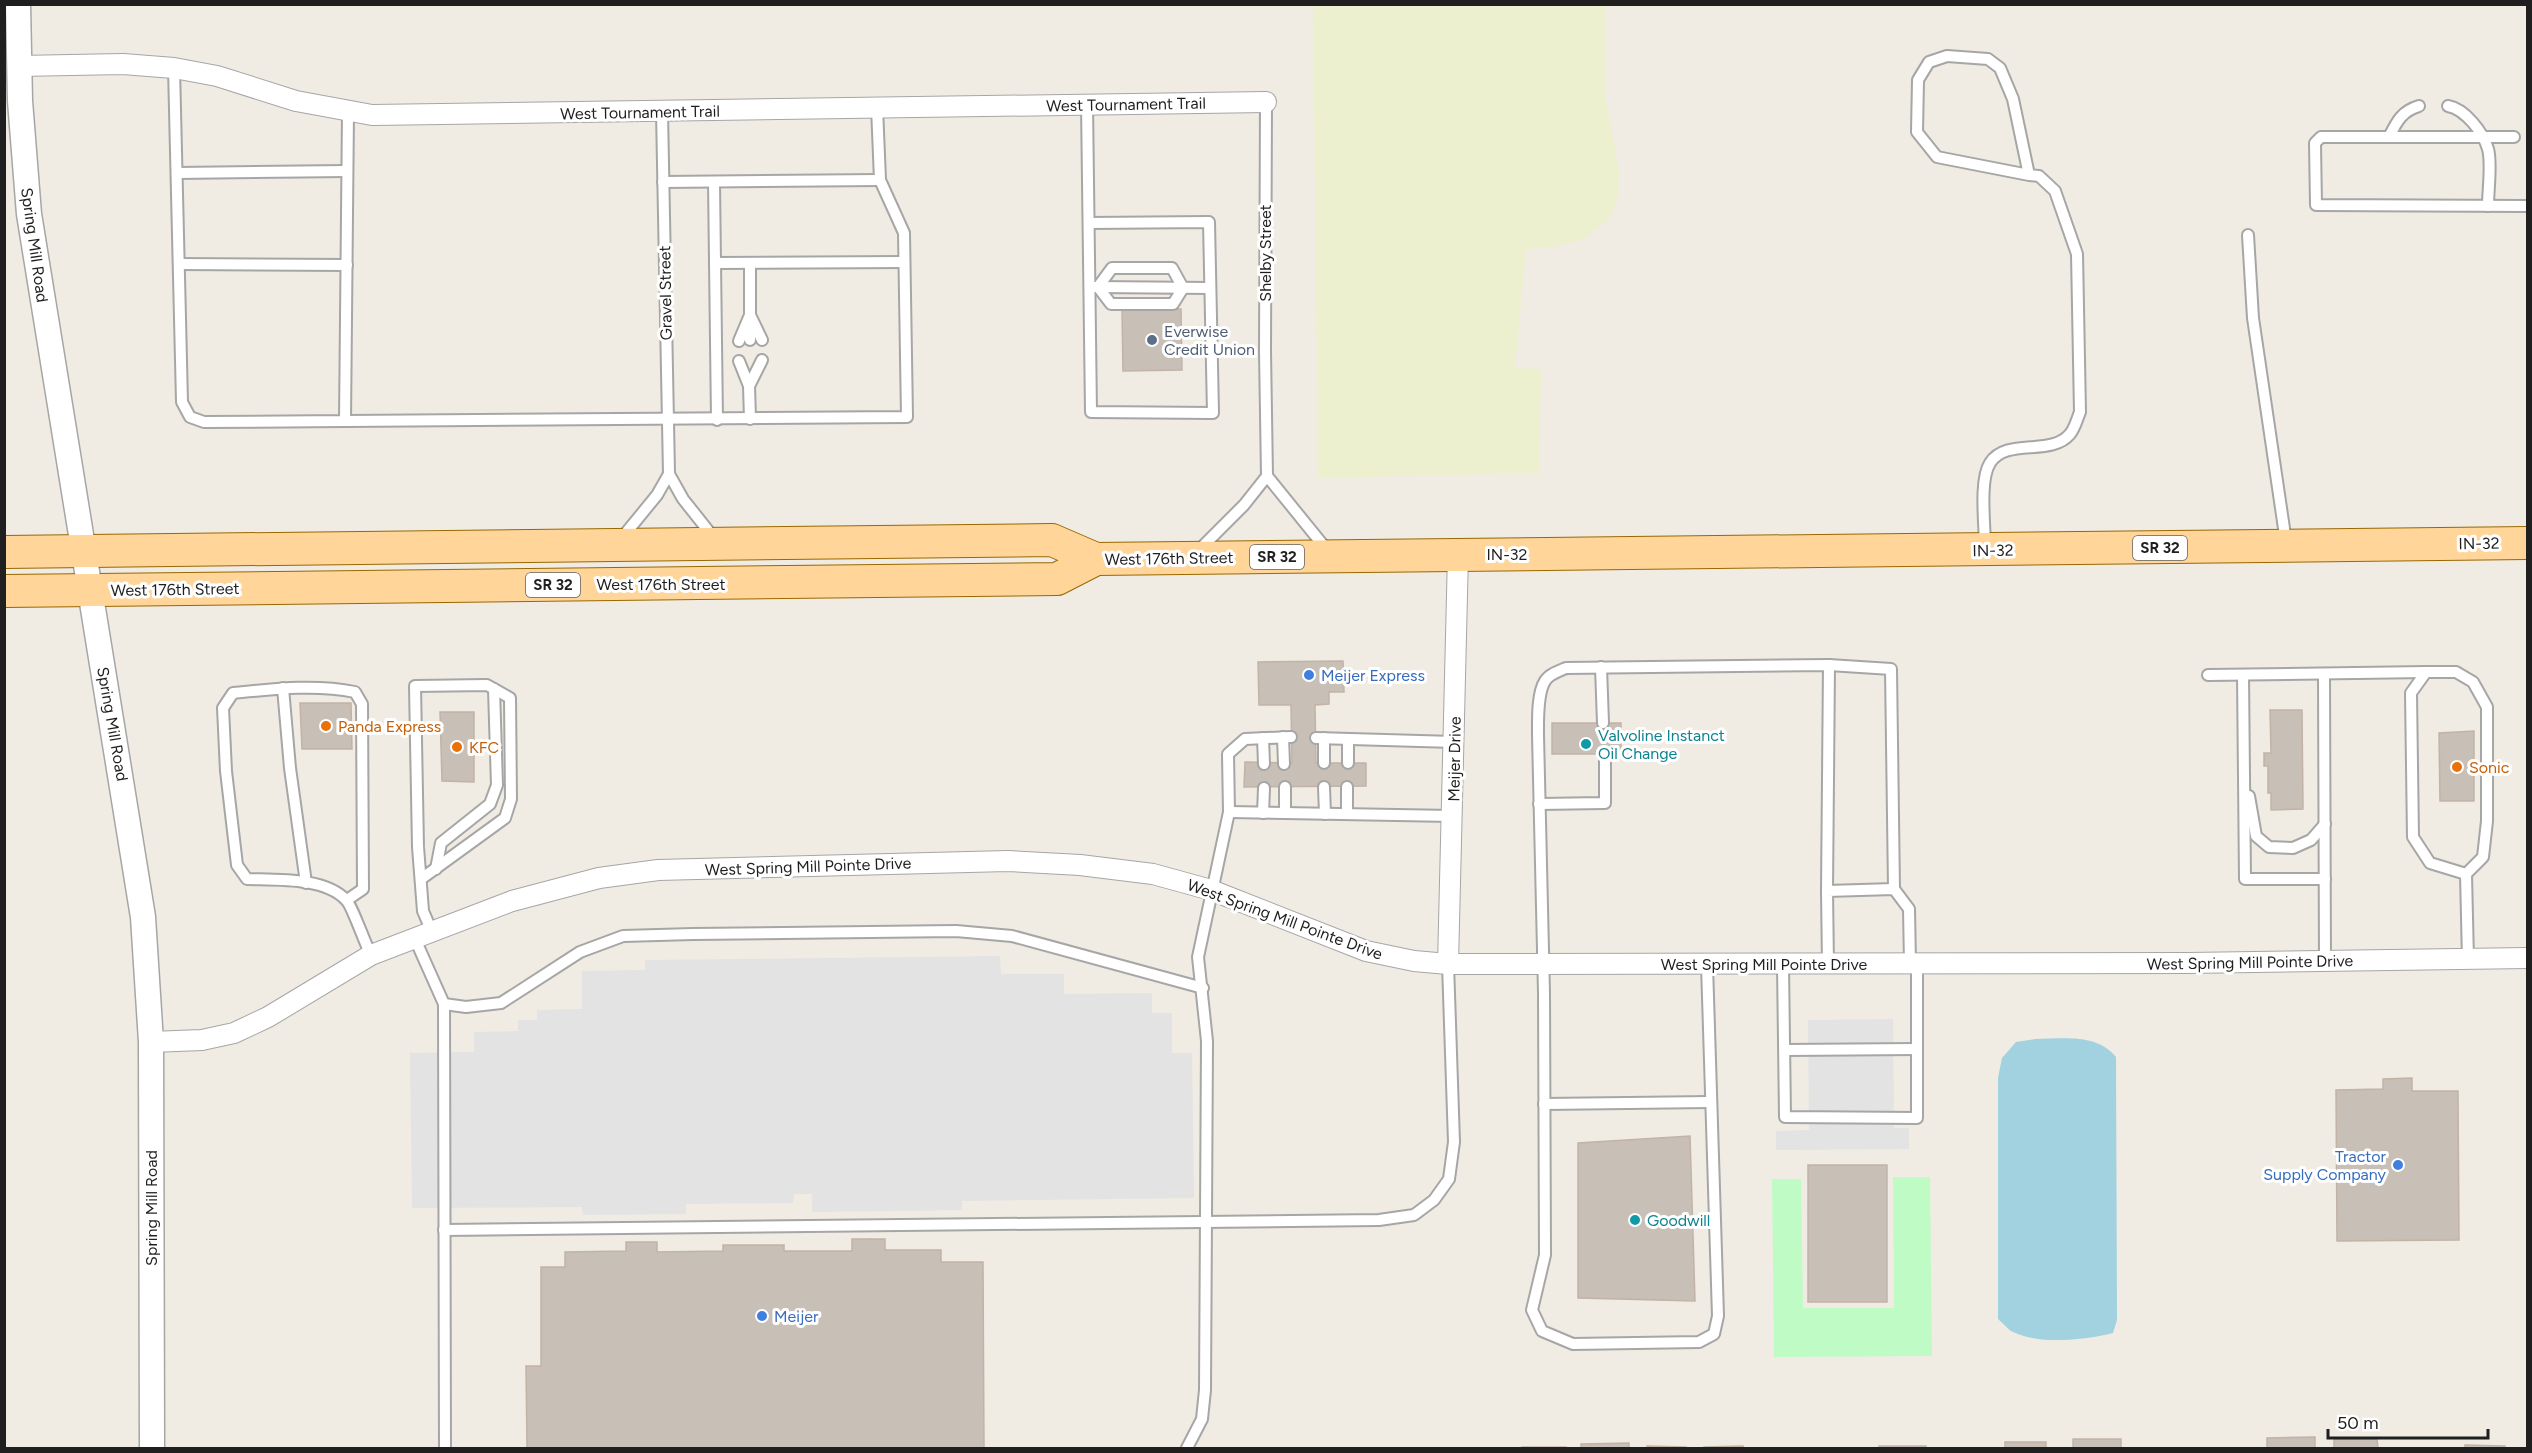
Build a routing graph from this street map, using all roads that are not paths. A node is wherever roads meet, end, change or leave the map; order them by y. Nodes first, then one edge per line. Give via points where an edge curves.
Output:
1 (18, 4) edge
2 (19, 66) junction
3 (174, 68) junction
4 (1266, 102) joint
5 (1087, 105) junction
6 (2419, 106) dead end
7 (2448, 106) dead end
8 (877, 107) junction
9 (348, 112) junction
10 (662, 112) junction
11 (2389, 136) junction
12 (2481, 136) junction
13 (2514, 136) dead end
14 (347, 171) junction
15 (177, 173) junction
16 (2029, 175) junction
17 (880, 180) junction
18 (663, 182) junction
19 (714, 182) junction
20 (2488, 206) junction
21 (2528, 206) edge
22 (1089, 223) junction
23 (2247, 235) dead end
24 (904, 262) junction
25 (715, 263) junction
26 (750, 263) junction
27 (179, 264) junction
28 (347, 265) junction
29 (1094, 287) junction
30 (1183, 288) junction
31 (1210, 288) junction
32 (750, 315) junction
33 (745, 340) dead end
34 (762, 340) dead end
35 (762, 360) dead end
36 (744, 362) dead end
37 (749, 386) junction
38 (750, 419) junction
39 (668, 420) junction
40 (717, 420) junction
41 (345, 421) junction
42 (669, 474) junction
43 (1267, 476) junction
44 (718, 543) junction
45 (2528, 543) edge
46 (617, 544) junction
47 (2287, 546) junction
48 (1985, 550) junction
49 (83, 551) junction
50 (4, 552) edge
51 (1458, 554) junction
52 (1332, 556) junction
53 (1192, 558) junction
54 (1096, 559) junction
55 (89, 590) junction
56 (4, 591) edge
57 (1829, 665) junction
58 (1601, 667) junction
59 (2426, 672) junction
60 (2208, 675) dead end
61 (2243, 675) junction
62 (2324, 675) junction
63 (283, 688) junction
64 (494, 689) junction
65 (1603, 723) dead end
66 (1263, 738) junction
67 (1348, 739) junction
68 (1454, 742) junction
69 (1605, 754) dead end
70 (1324, 763) dead end
71 (1348, 763) dead end
72 (1264, 764) dead end
73 (1284, 764) dead end
74 (2244, 766) junction
75 (1285, 787) dead end
76 (1324, 787) dead end
77 (1347, 787) dead end
78 (1264, 788) dead end
79 (1539, 804) junction
80 (1229, 812) junction
81 (1263, 813) junction
82 (1285, 813) junction
83 (1325, 814) junction
84 (1347, 814) junction
85 (1453, 816) junction
86 (2325, 824) junction
87 (436, 869) junction
88 (2466, 874) junction
89 (421, 879) junction
90 (2325, 879) junction
91 (306, 883) junction
92 (1894, 889) junction
93 (1211, 890) junction
94 (1827, 891) junction
95 (347, 900) junction
96 (424, 935) junction
97 (371, 955) junction
98 (2528, 958) edge
99 (2468, 960) junction
100 (2325, 962) junction
101 (1543, 963) junction
102 (1448, 964) junction
103 (1707, 964) junction
104 (1828, 964) junction
105 (1913, 964) junction
106 (1783, 965) junction
107 (1203, 988) junction
108 (444, 1004) junction
109 (151, 1042) junction
110 (1917, 1049) junction
111 (1785, 1050) junction
112 (1710, 1102) junction
113 (1544, 1104) junction
114 (1206, 1222) junction
115 (444, 1230) junction
116 (152, 1449) edge
117 (445, 1449) edge
118 (1187, 1449) edge

1 - 2 street, Spring Mill Road
2 - 3 street, West Tournament Trail via 123,64
2 - 49 street, Spring Mill Road via 29,214
3 - 9 street, West Tournament Trail
3 - 15 lane
4 - 5 street, West Tournament Trail
4 - 43 lane, Shelby Street
5 - 8 street, West Tournament Trail
5 - 22 lane
6 - 11 lane via 2401,115
7 - 12 lane via 2464,112
8 - 10 street, West Tournament Trail
8 - 17 lane
9 - 10 street, West Tournament Trail
9 - 14 lane
10 - 18 lane, Gravel Street
11 - 12 lane
11 - 20 lane via 2321,136 2315,143 2316,205
12 - 13 lane
12 - 20 lane via 2488,149
14 - 15 lane
14 - 28 lane
15 - 27 lane
16 - 16 lane via 1936,158 1917,132 1918,80 1929,63 1947,56 1967,57 1988,59 2000,68 2013,99
16 - 48 lane via 2038,176 2055,191 2077,254 2080,412 2071,433 2059,443 2006,451 1990,462 1985,479
17 - 19 lane
17 - 24 lane via 904,233
18 - 19 lane
18 - 39 lane, Gravel Street
19 - 25 lane
20 - 21 lane
22 - 29 lane
22 - 31 lane via 1209,222
23 - 47 lane via 2253,318
24 - 26 lane
24 - 38 lane via 907,417
25 - 26 lane
25 - 40 lane
26 - 32 lane
27 - 28 lane
27 - 41 lane via 182,402 190,417 204,422
28 - 41 lane
29 - 30 lane
29 - 30 lane via 1111,304 1173,304
29 - 30 lane via 1113,268 1172,268
29 - 31 lane via 1091,412 1213,413
30 - 31 lane
32 - 33 lane
32 - 34 lane
35 - 37 lane
36 - 37 lane
37 - 38 lane
38 - 40 lane
39 - 40 lane
39 - 41 lane
39 - 42 lane, Gravel Street
42 - 44 lane, Gravel Street via 683,500
42 - 46 lane
43 - 52 lane
43 - 53 lane
44 - 46 main road, West 176th Street / SR 32
44 - 54 main road, West 176th Street / SR 32 via 1052,540
45 - 47 main road, IN-32 / SR 32
46 - 49 main road, West 176th Street / SR 32
47 - 48 main road, IN-32 / SR 32
48 - 51 main road, IN-32 / SR 32
49 - 50 main road, West 176th Street / SR 32
49 - 55 street, Spring Mill Road
51 - 52 main road, West 176th Street / SR 32
51 - 68 street, Meijer Drive
52 - 53 main road, West 176th Street / SR 32
53 - 54 main road, West 176th Street / SR 32
54 - 55 main road, West 176th Street / SR 32 via 1057,579
55 - 56 main road, West 176th Street / SR 32
55 - 109 street, Spring Mill Road via 144,917
57 - 58 lane
57 - 92 lane via 1891,669
57 - 94 lane
58 - 65 lane
58 - 79 lane via 1566,669 1545,681 1539,705
59 - 62 lane
59 - 88 lane via 2411,693 2413,837 2430,863
59 - 88 lane via 2456,672 2473,682 2487,707 2487,822 2483,857
60 - 61 lane
61 - 62 lane
61 - 74 lane
62 - 86 lane
63 - 91 lane
63 - 91 lane via 233,693 223,708 237,865 247,879
63 - 95 lane via 355,692 362,704 363,889
64 - 87 lane via 497,785 490,804 441,843
64 - 87 lane via 510,698 511,800 505,818
64 - 89 lane via 487,685 415,686
66 - 72 lane
66 - 73 lane via 1287,737
66 - 80 lane via 1245,739 1228,754
67 - 68 lane
67 - 70 lane via 1320,738
67 - 71 lane
68 - 85 street, Meijer Drive
69 - 79 lane via 1605,803
74 - 86 lane via 2256,836 2269,847 2293,848 2311,840
74 - 90 lane via 2245,879
75 - 82 lane
76 - 83 lane
77 - 84 lane
78 - 81 lane
79 - 101 lane
80 - 81 lane
80 - 93 lane
81 - 82 lane
82 - 83 lane
83 - 84 lane
84 - 85 lane
85 - 102 street, Meijer Drive
86 - 90 lane
87 - 89 lane
88 - 99 lane
89 - 96 lane
90 - 100 lane
91 - 95 lane via 323,885
92 - 94 lane
92 - 105 lane via 1909,909
93 - 96 street, West Spring Mill Pointe Drive via 1153,874 1008,861 658,870 599,878 512,901
93 - 102 street, West Spring Mill Pointe Drive via 1366,951
93 - 107 lane via 1198,957
94 - 104 lane
95 - 97 lane
96 - 97 street, West Spring Mill Pointe Drive
96 - 108 lane
97 - 109 street, West Spring Mill Pointe Drive via 268,1017 234,1032 202,1040
98 - 99 street, West Spring Mill Pointe Drive
99 - 100 street, West Spring Mill Pointe Drive
100 - 105 street, West Spring Mill Pointe Drive
101 - 102 street, West Spring Mill Pointe Drive
101 - 103 street, West Spring Mill Pointe Drive
101 - 113 lane
102 - 114 lane via 1454,1142 1449,1179 1434,1200 1414,1215 1379,1220
103 - 106 street, West Spring Mill Pointe Drive
103 - 112 lane
104 - 105 street, West Spring Mill Pointe Drive
104 - 106 street, West Spring Mill Pointe Drive
105 - 110 lane
106 - 111 lane
107 - 108 lane via 1012,936 956,932 693,934 624,936 580,952 501,1003 466,1007
107 - 114 lane via 1207,1041
108 - 115 lane
109 - 116 street, Spring Mill Road
110 - 111 lane
110 - 111 lane via 1917,1118 1785,1117
112 - 113 lane
112 - 113 lane via 1718,1316 1714,1334 1699,1342 1573,1344 1542,1331 1532,1310 1545,1255
114 - 115 lane
114 - 118 lane via 1205,1390 1202,1419
115 - 117 lane

